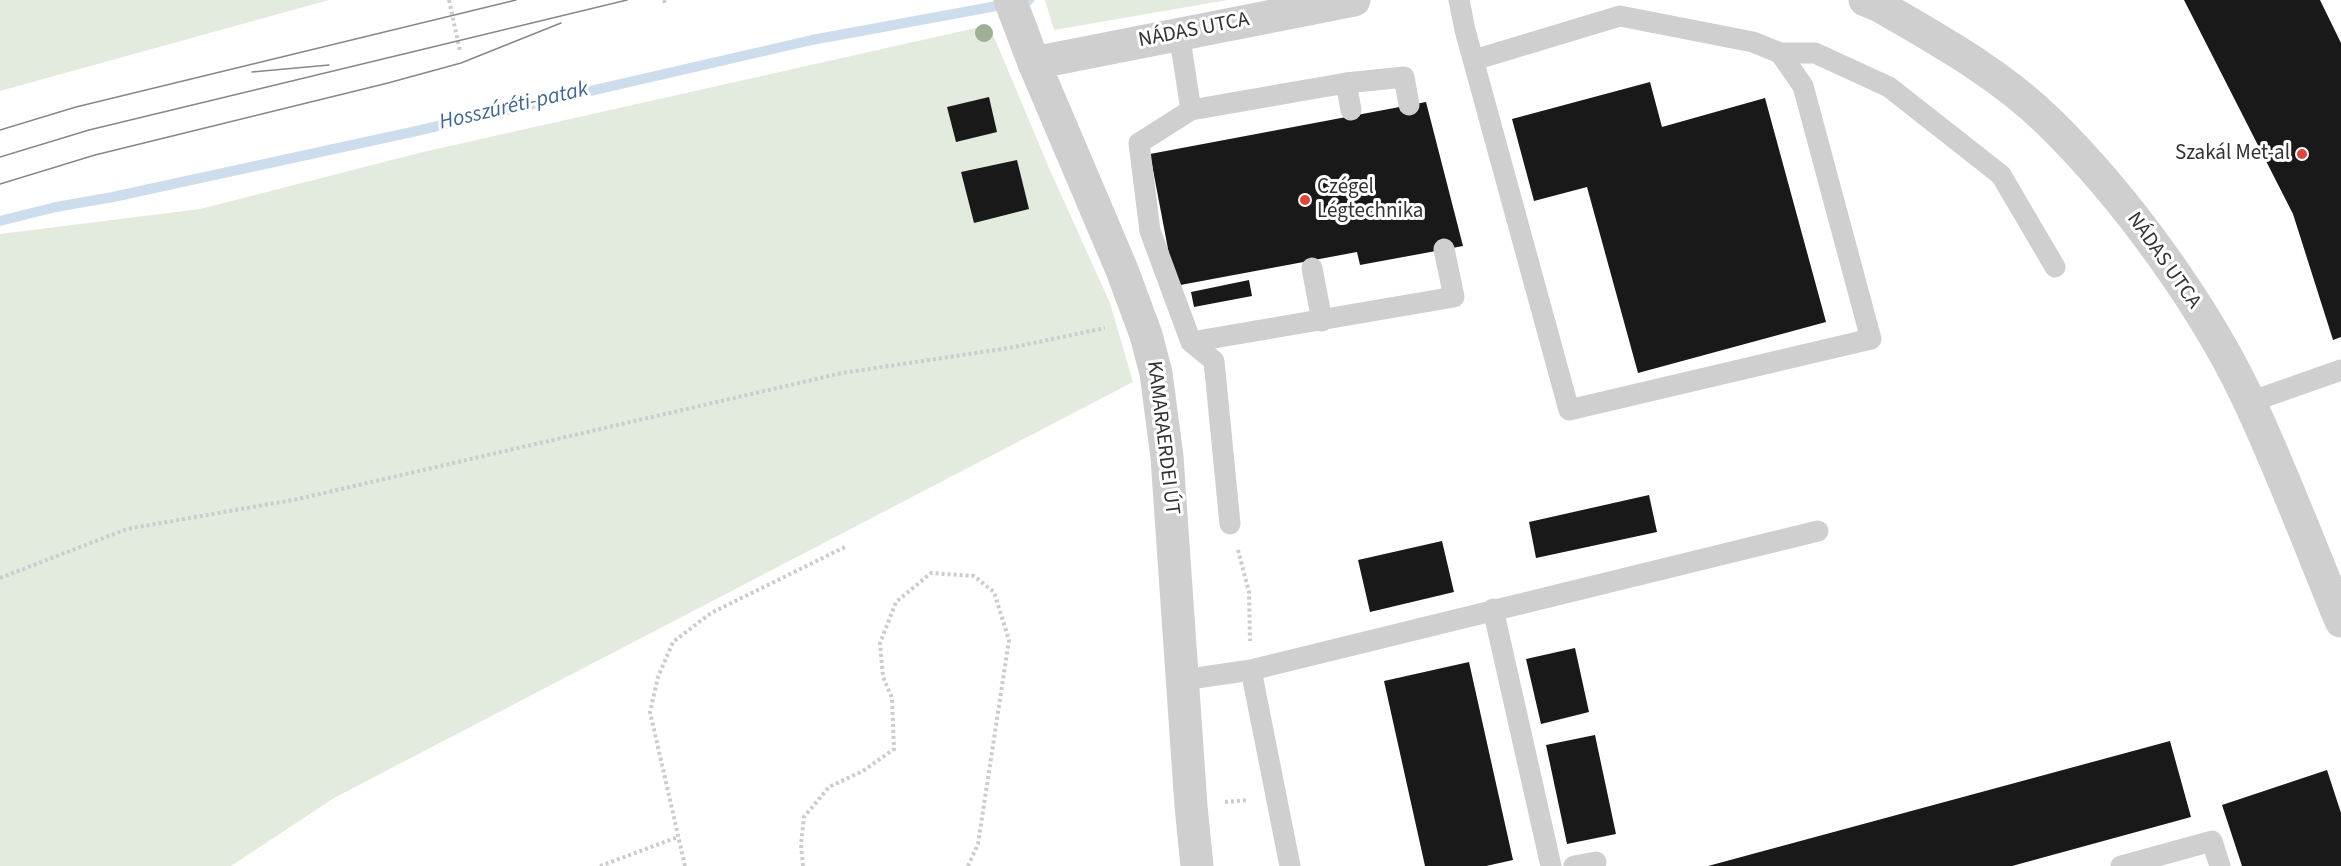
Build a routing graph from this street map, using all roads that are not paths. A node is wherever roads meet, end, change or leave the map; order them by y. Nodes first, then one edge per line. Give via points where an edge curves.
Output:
1 (1354, 0) edge
2 (1459, 0) edge
3 (1865, 0) edge
4 (1015, 13) edge
5 (1179, 33) junction
6 (1780, 53) junction
7 (1474, 60) junction
8 (1034, 63) junction
9 (1346, 83) junction
10 (1409, 105) dead end
11 (1191, 110) junction
12 (1351, 110) dead end
13 (1444, 249) dead end
14 (2055, 267) dead end
15 (1312, 268) dead end
16 (1323, 321) junction
17 (1191, 342) junction
18 (2341, 370) edge
19 (2250, 402) junction
20 (1230, 524) road end
21 (1818, 531) dead end
22 (1493, 609) junction
23 (2341, 621) edge
24 (1251, 670) junction
25 (1183, 680) junction
26 (1596, 862) dead end
27 (1197, 866) edge
28 (1290, 866) edge
29 (1551, 866) edge
30 (1574, 866) edge
31 (2121, 866) edge
32 (2220, 866) edge

1 - 5 street, NÁDAS UTCA
2 - 7 lane
3 - 19 street, NÁDAS UTCA via 1969,58 2047,120 2114,192 2194,303
4 - 8 street, KAMARAERDEI ÚT
5 - 8 street, NÁDAS UTCA
5 - 11 lane
6 - 7 lane via 1753,42 1620,16
6 - 7 lane via 1803,86 1871,339 1569,410
6 - 14 lane via 1815,53 1898,94 2001,175
8 - 25 street, KAMARAERDEI ÚT via 1140,320 1156,373
9 - 10 lane via 1404,77
9 - 11 lane
9 - 12 lane
11 - 17 lane via 1139,143 1150,231
13 - 16 lane via 1454,297
15 - 16 lane
16 - 17 lane
17 - 20 lane via 1214,361
18 - 19 lane
19 - 23 street, NÁDAS UTCA
21 - 22 lane
22 - 24 lane
22 - 29 lane
24 - 25 lane
24 - 28 lane
25 - 27 street, KAMARAERDEI ÚT
26 - 30 lane
31 - 32 lane via 2212,841

